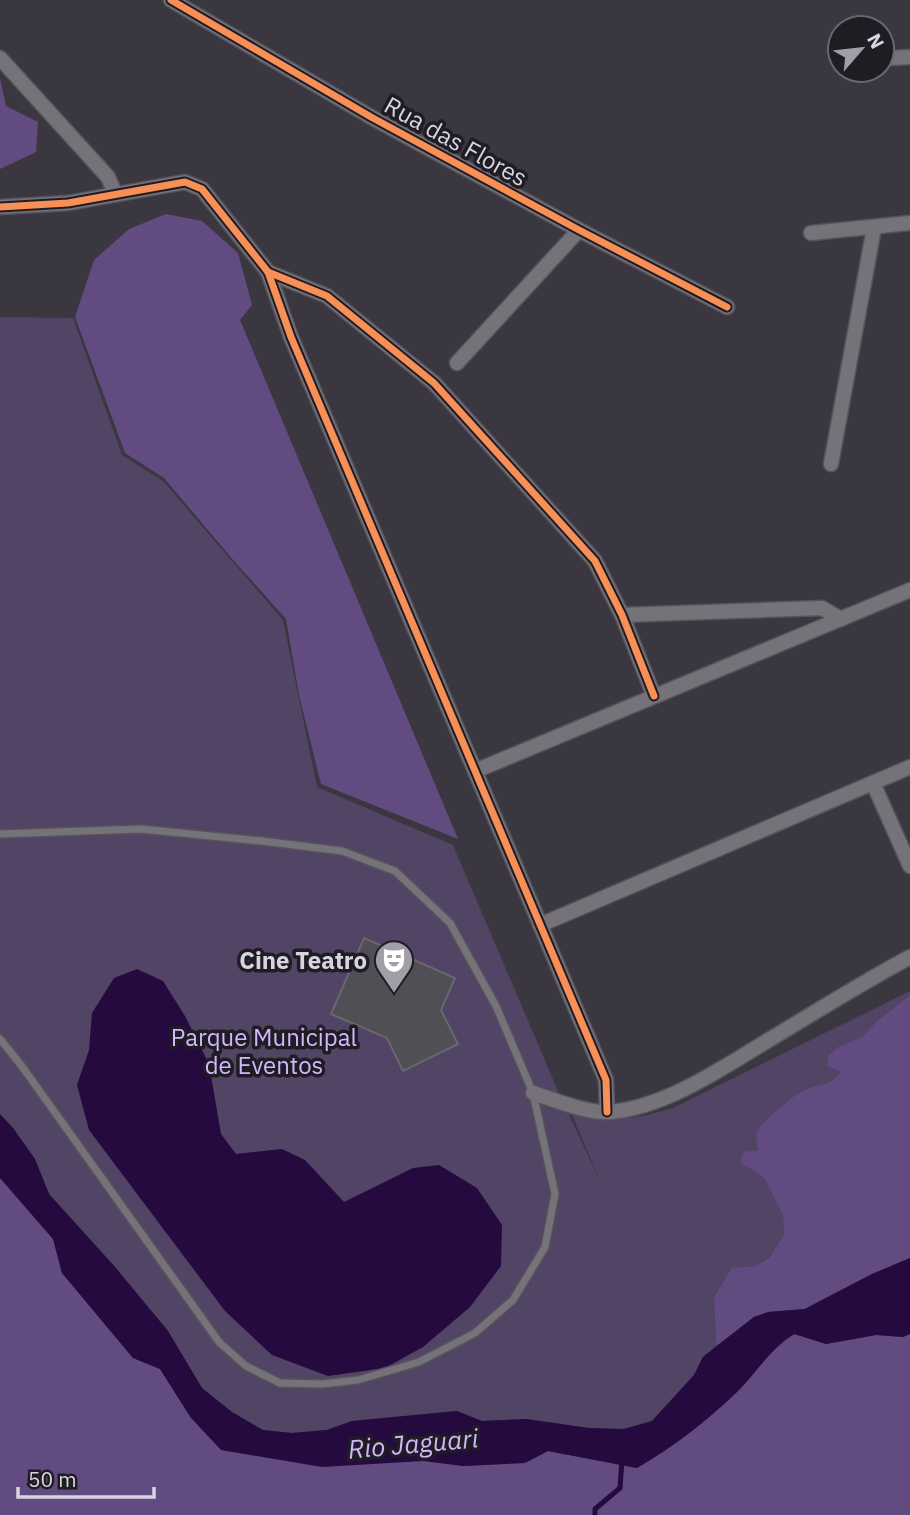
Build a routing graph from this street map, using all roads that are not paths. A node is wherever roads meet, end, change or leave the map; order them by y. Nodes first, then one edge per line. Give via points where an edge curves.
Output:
1 (172, 0) edge
2 (0, 58) edge
3 (115, 193) junction
4 (0, 206) edge
5 (910, 223) edge
6 (874, 228) junction
7 (579, 230) junction
8 (811, 233) dead end
9 (268, 272) junction
10 (727, 307) dead end
11 (457, 363) dead end
12 (831, 464) dead end
13 (910, 590) edge
14 (622, 615) junction
15 (841, 619) junction
16 (654, 696) junction
17 (910, 767) edge
18 (475, 771) junction
19 (873, 783) junction
20 (0, 834) edge
21 (910, 866) edge
22 (540, 925) junction
23 (910, 957) edge
24 (0, 1039) edge
25 (533, 1093) junction
26 (607, 1112) junction

1 - 7 street, Rua das Flores via 371,117
2 - 3 street via 108,177
3 - 4 street via 68,203
3 - 9 street via 185,183 202,189
5 - 6 street
6 - 8 street
6 - 12 street
7 - 10 street, Rua das Flores
7 - 11 street
9 - 14 street via 327,296 434,383 595,561
9 - 18 street via 290,337
13 - 15 street
14 - 15 street via 822,608
14 - 16 street
15 - 16 street
16 - 18 street
17 - 19 street
18 - 22 street
19 - 21 street
19 - 22 street
20 - 25 lane via 141,830 262,841 342,851 395,871 450,923 496,1006
22 - 26 street via 606,1080
23 - 26 street via 719,1070 661,1098
24 - 25 lane via 219,1342 246,1366 281,1383 358,1380 419,1363 475,1334 513,1300 545,1247 555,1194
25 - 26 street

